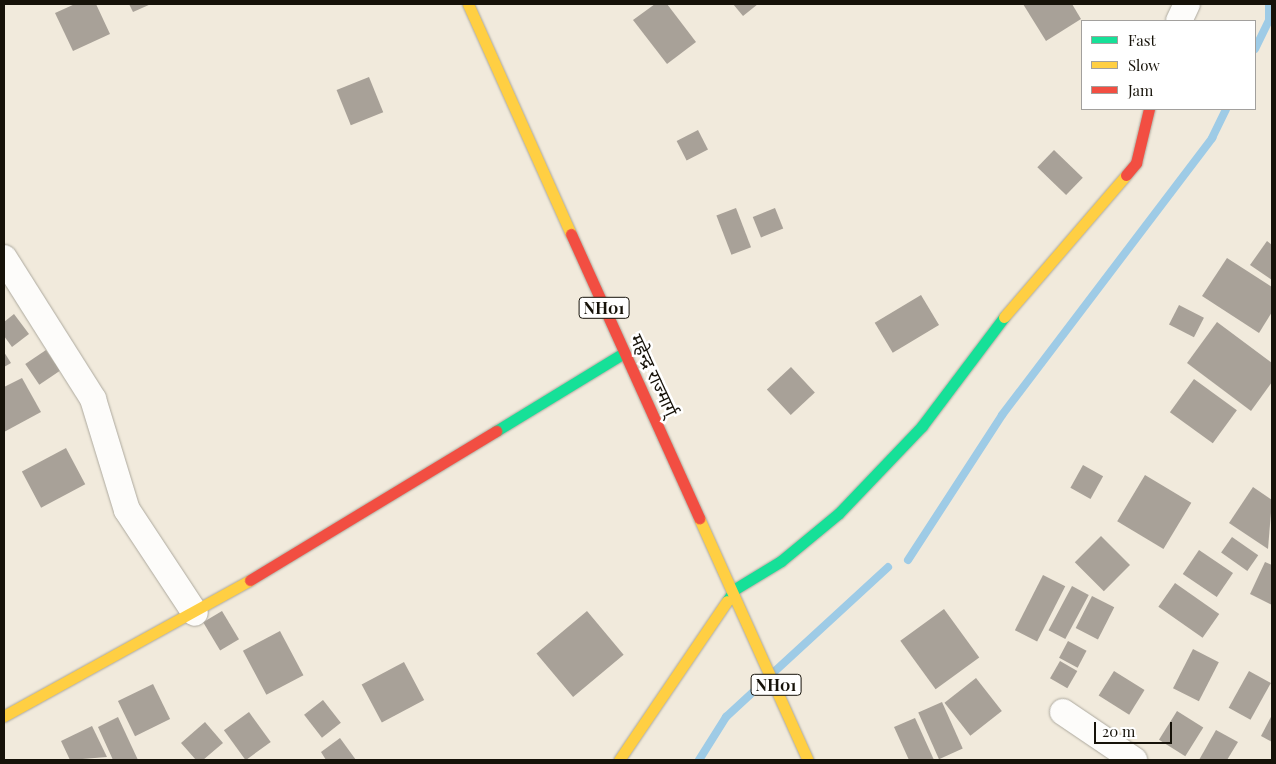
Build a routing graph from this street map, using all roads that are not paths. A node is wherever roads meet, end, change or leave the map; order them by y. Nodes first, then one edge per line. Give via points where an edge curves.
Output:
1 (468, 4) edge
2 (1187, 4) edge
3 (1179, 20) edge
4 (1150, 110) edge
5 (4, 258) edge
6 (624, 353) junction
7 (735, 589) junction
8 (195, 613) junction
9 (1063, 712) dead end
10 (4, 716) edge
11 (619, 760) edge
12 (808, 760) edge
13 (1134, 760) edge

1 - 6 main road, महेन्द्र राज्मार्ग् / NH01
2 - 3 street
4 - 7 main road via 1136,163 1033,279 922,426 839,513 781,561
5 - 8 street via 93,399 127,510
6 - 7 main road, महेन्द्र राज्मार्ग् / NH01
6 - 8 main road
7 - 11 main road
7 - 12 main road, महेन्द्र राज्मार्ग् / NH01
8 - 10 main road
9 - 13 street

